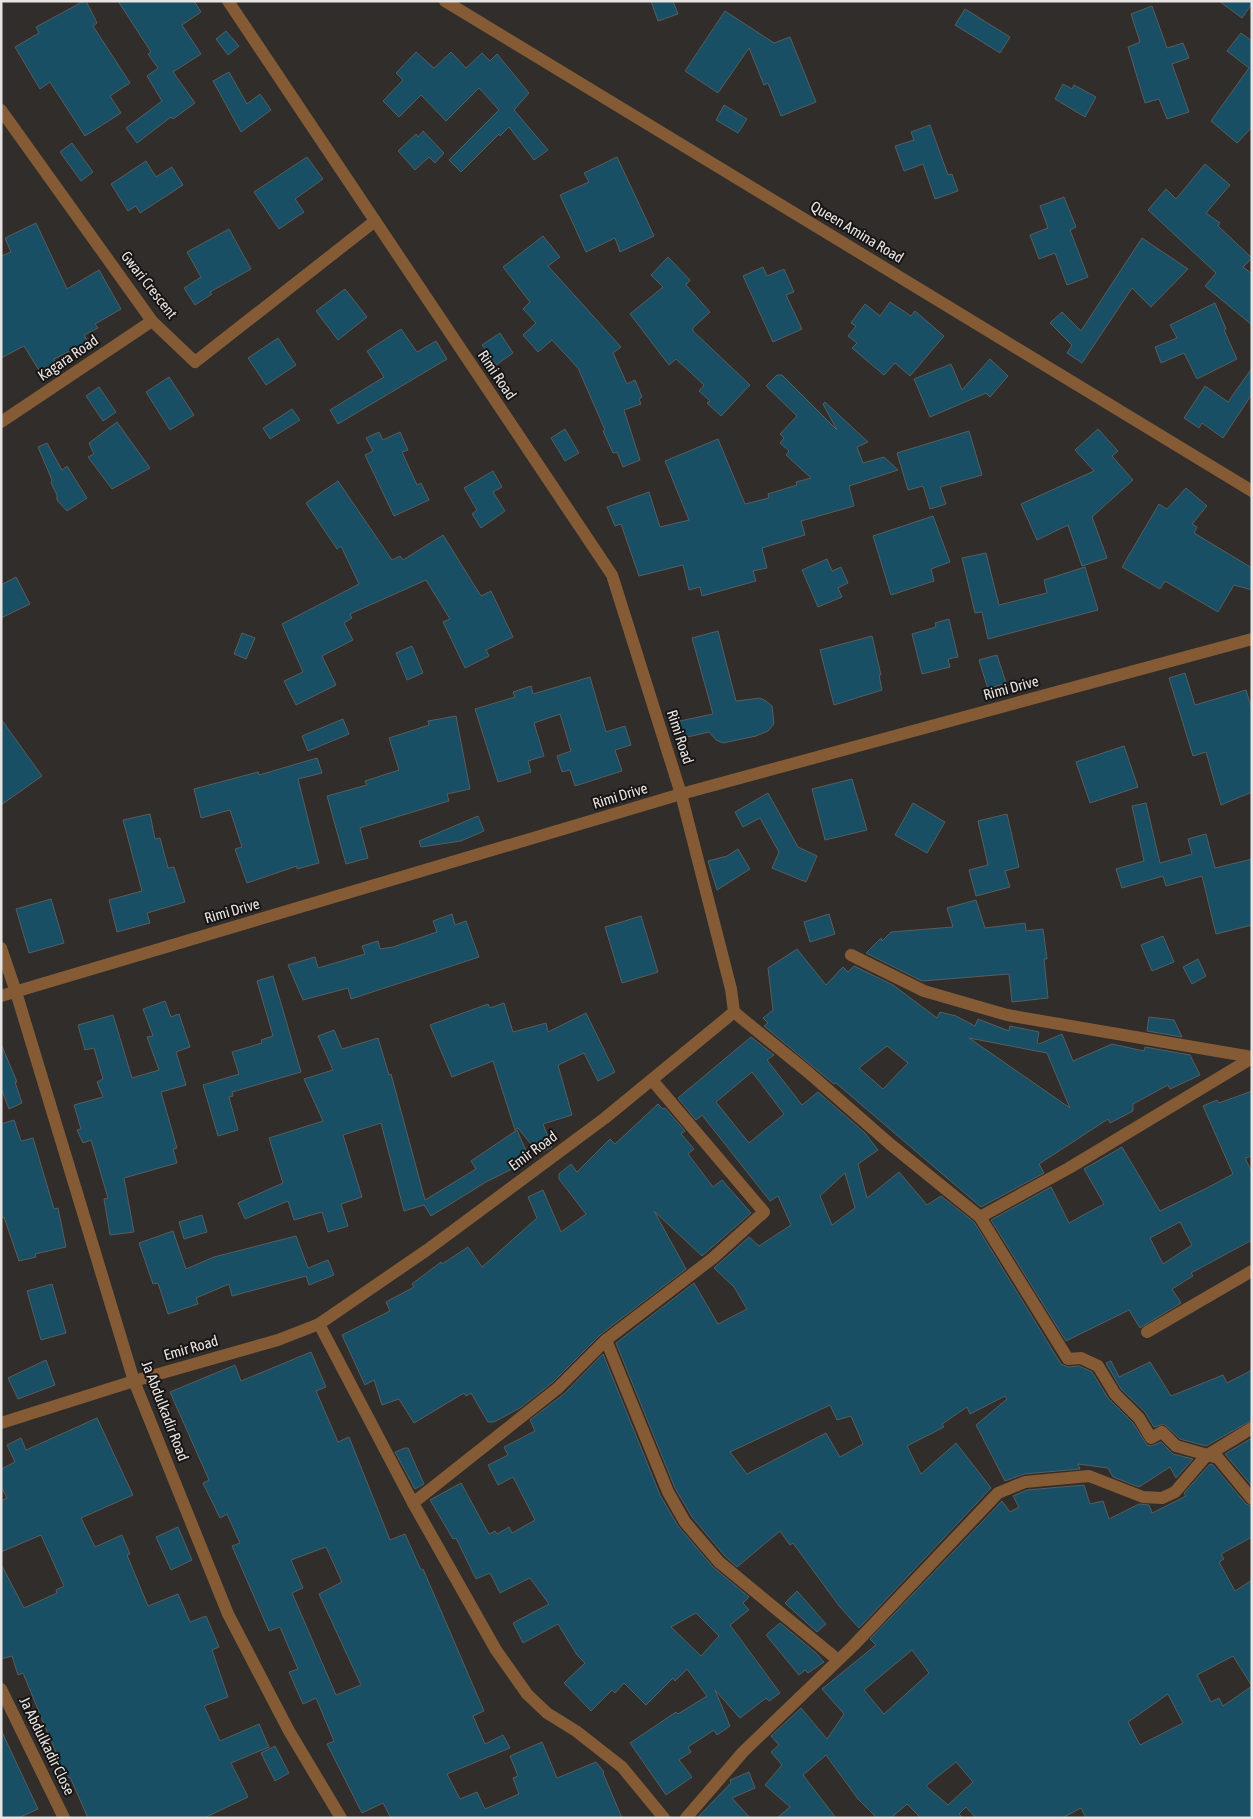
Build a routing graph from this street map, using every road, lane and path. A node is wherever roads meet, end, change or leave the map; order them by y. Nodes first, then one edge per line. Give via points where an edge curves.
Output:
1 (228, 1) edge
2 (445, 1) edge
3 (1, 110) edge
4 (375, 221) junction
5 (152, 321) junction
6 (1, 422) edge
7 (1252, 491) edge
8 (1252, 639) edge
9 (681, 794) junction
10 (1, 948) edge
11 (851, 955) dead end
12 (16, 992) junction
13 (1, 996) edge
14 (734, 1012) junction
15 (1252, 1058) edge
16 (652, 1080) junction
17 (980, 1217) junction
18 (1252, 1271) edge
19 (319, 1324) junction
20 (1147, 1332) dead end
21 (606, 1340) junction
22 (134, 1381) junction
23 (1, 1423) edge
24 (1252, 1428) edge
25 (1206, 1456) junction
26 (1252, 1498) edge
27 (413, 1503) junction
28 (838, 1660) junction
29 (1, 1689) edge
30 (64, 1818) edge
31 (341, 1818) edge
32 (664, 1818) edge
33 (686, 1818) edge

1 - 4 street, Rimi Road
2 - 7 street, Queen Amina Road
3 - 5 street, Gwari Crescent
4 - 5 street, Gwari Crescent via 195,362
4 - 9 street, Rimi Road via 612,575
5 - 6 street, Kagara Road
8 - 9 street, Rimi Drive
9 - 12 street, Rimi Drive
9 - 14 street via 731,989
10 - 12 street, Ja Abdulkadir Road
11 - 15 street via 924,991 1007,1015
12 - 13 street, Rimi Drive
12 - 22 street, Ja Abdulkadir Road
14 - 16 street, Emir Road
14 - 17 street
15 - 17 street via 1069,1168
16 - 19 street, Emir Road via 606,1118 427,1250
16 - 21 street via 764,1212 713,1258
17 - 25 street via 1068,1359 1081,1358 1098,1366 1115,1394 1139,1418 1151,1438 1162,1432 1176,1446
18 - 20 street
19 - 22 street, Emir Road via 278,1340
19 - 27 street
21 - 27 street via 558,1388
21 - 28 street via 668,1492 685,1522 719,1562
22 - 23 street
22 - 31 street, Ja Abdulkadir Road via 228,1614 289,1731
24 - 25 street
25 - 26 street via 1218,1458
25 - 28 street via 1175,1492 1162,1498 1143,1497 1089,1476 1025,1482 998,1493
27 - 32 street via 496,1650 527,1694 547,1713 622,1767
28 - 33 street via 744,1752
29 - 30 street, Ja Abdulkadir Close

